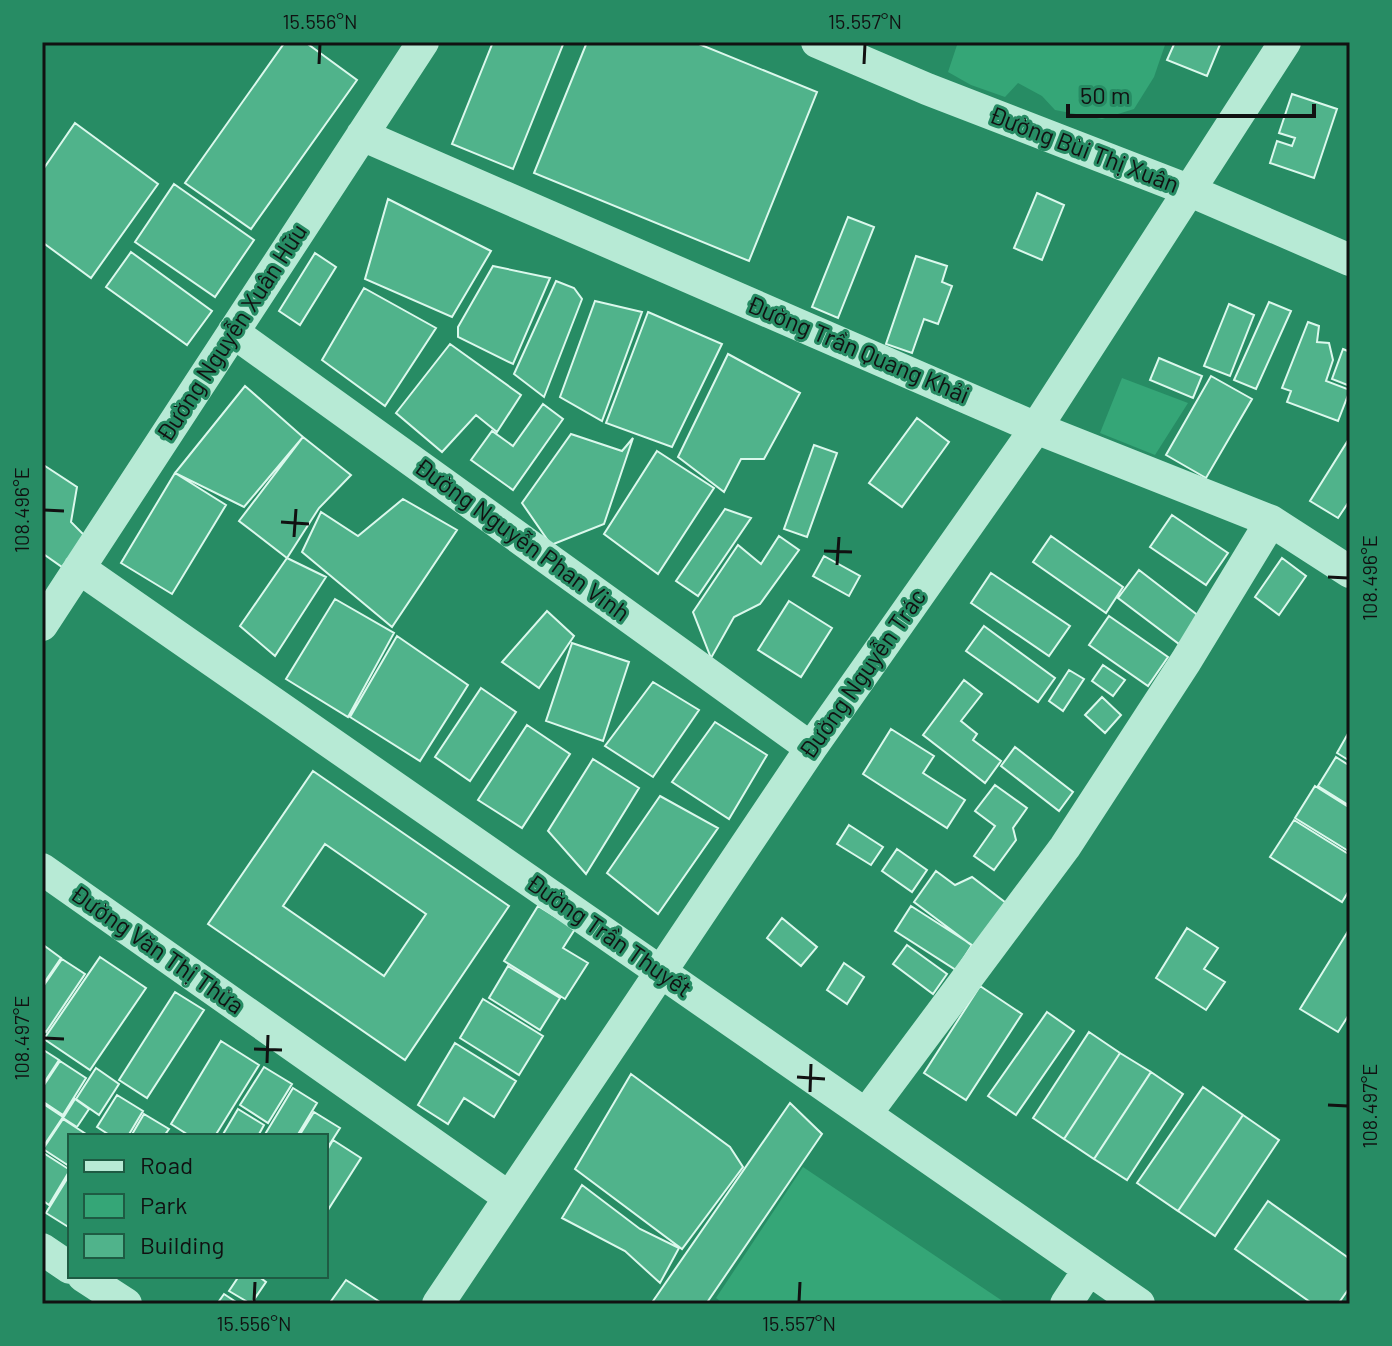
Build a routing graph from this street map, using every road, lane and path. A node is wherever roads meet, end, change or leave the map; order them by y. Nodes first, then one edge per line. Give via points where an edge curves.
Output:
1 (423, 42) edge
2 (817, 42) edge
3 (1285, 42) edge
4 (362, 135) junction
5 (1188, 190) junction
6 (1350, 260) edge
7 (233, 332) junction
8 (1036, 428) junction
9 (1271, 521) junction
10 (79, 568) junction
11 (1350, 572) edge
12 (42, 625) edge
13 (811, 748) junction
14 (42, 869) edge
15 (659, 971) junction
16 (866, 1114) junction
17 (507, 1196) junction
18 (42, 1249) edge
19 (68, 1267) edge
20 (1089, 1269) junction
21 (86, 1278) edge
22 (126, 1304) edge
23 (438, 1304) edge
24 (1066, 1304) edge
25 (1139, 1304) edge

1 - 4 street, Đường Nguyễn Xuân Hữu
2 - 5 street, Đường Bùi Thị Xuân
3 - 5 street, Đường Nguyễn Trác
4 - 7 street, Đường Nguyễn Xuân Hữu
4 - 8 street, Đường Trần Quang Khải
5 - 6 street, Đường Bùi Thị Xuân
5 - 8 street, Đường Nguyễn Trác
7 - 10 street, Đường Nguyễn Xuân Hữu
7 - 13 street, Đường Nguyễn Phan Vinh
8 - 9 street, Đường Trần Quang Khải
8 - 13 street, Đường Nguyễn Trác
9 - 11 street, Đường Trần Quang Khải
9 - 16 street via 1065,847
10 - 12 street, Đường Nguyễn Xuân Hữu
10 - 15 street, Đường Trần Thuyết
13 - 15 street, Đường Nguyễn Trác
14 - 17 street, Đường Văn Thị Thừa
15 - 16 street, Đường Trần Thuyết
15 - 17 street, Đường Nguyễn Trác
16 - 20 street, Đường Trần Thuyết
17 - 23 street, Đường Nguyễn Trác
18 - 19 street
20 - 24 street
20 - 25 street, Đường Trần Thuyết
21 - 22 street

